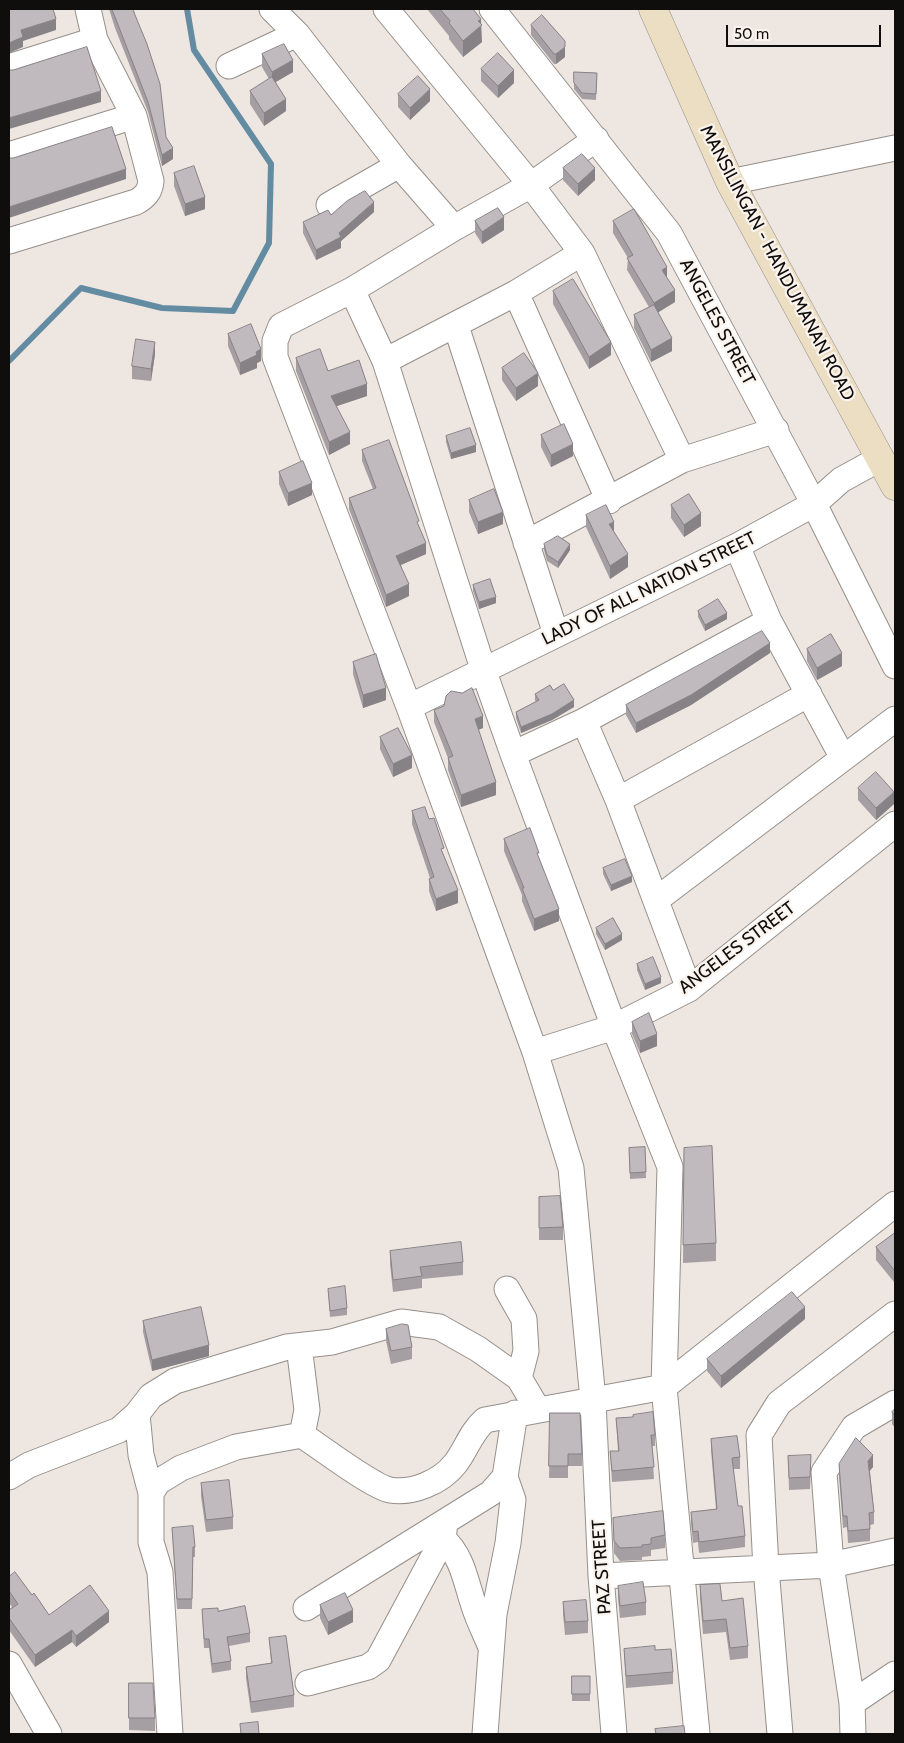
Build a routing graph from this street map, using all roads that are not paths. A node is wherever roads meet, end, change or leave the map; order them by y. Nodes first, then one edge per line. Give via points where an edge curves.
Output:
1 (88, 9) edge
2 (272, 9) edge
3 (386, 9) edge
4 (492, 9) edge
5 (653, 9) edge
6 (297, 34) junction
7 (95, 40) junction
8 (229, 66) dead end
9 (9, 67) edge
10 (134, 116) junction
11 (596, 139) junction
12 (895, 148) edge
13 (9, 155) edge
14 (399, 165) junction
15 (730, 182) junction
16 (531, 185) junction
17 (329, 204) dead end
18 (454, 228) junction
19 (9, 241) edge
20 (582, 253) junction
21 (352, 290) junction
22 (516, 293) junction
23 (456, 326) junction
24 (385, 361) junction
25 (776, 430) junction
26 (881, 458) junction
27 (682, 460) junction
28 (895, 486) edge
29 (609, 500) junction
30 (814, 504) junction
31 (526, 543) junction
32 (737, 546) junction
33 (769, 622) junction
34 (556, 634) junction
35 (895, 666) edge
36 (484, 672) junction
37 (809, 694) junction
38 (410, 707) junction
39 (895, 718) edge
40 (584, 721) junction
41 (512, 754) junction
42 (843, 758) junction
43 (618, 800) junction
44 (895, 824) edge
45 (656, 900) junction
46 (689, 989) junction
47 (614, 1027) junction
48 (535, 1052) junction
49 (895, 1204) edge
50 (507, 1289) dead end
51 (895, 1314) edge
52 (300, 1346) junction
53 (519, 1378) junction
54 (664, 1387) junction
55 (593, 1400) junction
56 (895, 1403) edge
57 (526, 1411) junction
58 (137, 1414) junction
59 (302, 1435) junction
60 (9, 1477) edge
61 (506, 1477) junction
62 (151, 1492) junction
63 (444, 1530) junction
64 (895, 1551) edge
65 (831, 1565) junction
66 (766, 1568) junction
67 (683, 1572) junction
68 (602, 1576) junction
69 (306, 1608) dead end
70 (491, 1647) junction
71 (9, 1664) edge
72 (895, 1674) edge
73 (308, 1683) dead end
74 (852, 1703) junction
75 (49, 1734) edge
76 (170, 1734) edge
77 (485, 1734) edge
78 (614, 1734) edge
79 (697, 1734) edge
80 (780, 1734) edge
81 (853, 1734) edge

1 - 7 street
2 - 6 street
3 - 16 street
4 - 11 street, ANGELES STREET
5 - 15 street, MANSILINGAN - HANDUMANAN ROAD
6 - 8 street
6 - 14 street
7 - 9 street
7 - 10 street
10 - 13 street
10 - 19 street via 151,181 145,197
11 - 16 street
11 - 25 street, ANGELES STREET via 669,233
12 - 15 street
14 - 17 street
14 - 18 street
15 - 26 street, MANSILINGAN - HANDUMANAN ROAD
16 - 18 street
16 - 20 street
18 - 21 street
20 - 22 street
20 - 27 street
21 - 24 street
21 - 38 street, PAZ STREET via 281,326 275,341 275,356
22 - 23 street
22 - 29 street
23 - 24 street
23 - 31 street
24 - 36 street
25 - 27 street
25 - 30 street, ANGELES STREET
26 - 28 street, MANSILINGAN - HANDUMANAN ROAD
26 - 30 street, LADY OF ALL NATION STREET via 842,480
27 - 29 street
29 - 31 street
30 - 32 street, LADY OF ALL NATION STREET
30 - 35 street, ANGELES STREET
31 - 34 street
32 - 33 street
32 - 34 street, LADY OF ALL NATION STREET
33 - 37 street
33 - 40 street
34 - 36 street, LADY OF ALL NATION STREET
36 - 38 street, LADY OF ALL NATION STREET
36 - 41 street
37 - 42 street
37 - 43 street
38 - 48 street, PAZ STREET
39 - 42 street
40 - 41 street
40 - 43 street
41 - 47 street
42 - 45 street
43 - 45 street
44 - 46 street, ANGELES STREET
45 - 46 street
46 - 47 street, ANGELES STREET
47 - 48 street, ANGELES STREET
47 - 54 street via 670,1167
48 - 55 street, PAZ STREET via 571,1168
49 - 54 street
50 - 53 street via 524,1319 526,1351
51 - 66 street via 779,1403 759,1436
52 - 53 street via 332,1342 401,1322 439,1327 478,1348
52 - 58 street via 287,1347 175,1381 152,1396
52 - 59 street via 307,1410
53 - 57 street
54 - 55 street
54 - 67 street
55 - 57 street
55 - 68 street, PAZ STREET
56 - 65 street via 854,1427 824,1472
57 - 59 street via 485,1420 455,1466 432,1482 409,1491 388,1490
57 - 61 street
58 - 60 street via 119,1430 29,1465
58 - 62 street via 141,1455
59 - 62 street via 236,1447 181,1468 158,1482
61 - 63 street
61 - 70 street via 512,1500
62 - 76 street via 151,1542 160,1572
63 - 69 street
63 - 70 street via 459,1559
63 - 73 street via 378,1660 368,1667
64 - 65 street
65 - 66 street
65 - 74 street
66 - 67 street
66 - 80 street
67 - 68 street
67 - 79 street
68 - 78 street, PAZ STREET
70 - 77 street
71 - 75 street
72 - 74 street
74 - 81 street

